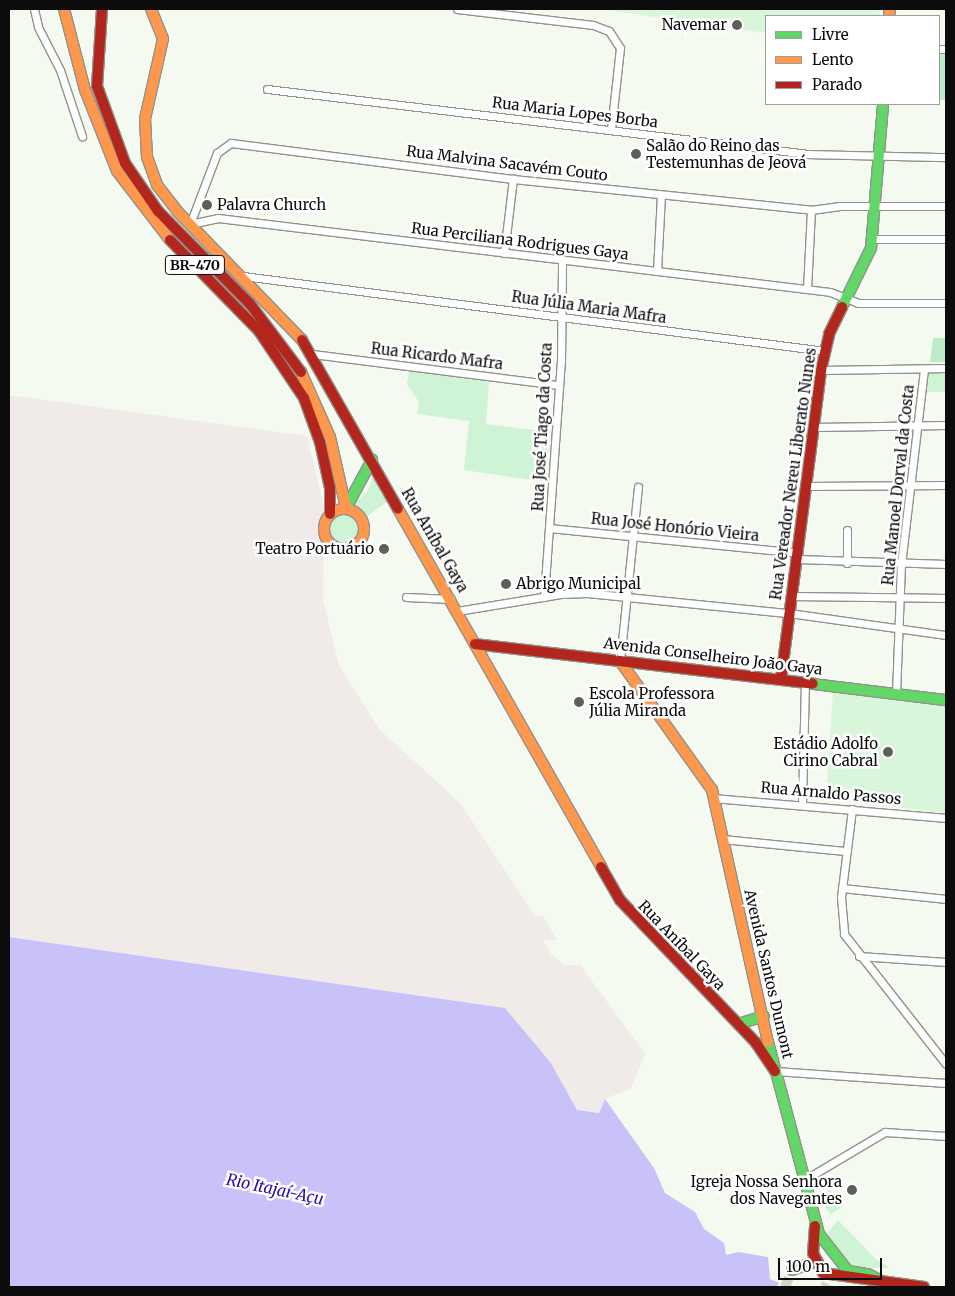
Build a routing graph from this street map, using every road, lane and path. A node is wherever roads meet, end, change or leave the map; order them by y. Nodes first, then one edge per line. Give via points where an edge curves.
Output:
1 (34, 9) edge
2 (64, 9) edge
3 (102, 9) edge
4 (151, 9) edge
5 (457, 9) edge
6 (267, 89) dead end
7 (883, 105) edge
8 (610, 130) junction
9 (82, 136) dead end
10 (946, 157) edge
11 (879, 158) junction
12 (513, 178) junction
13 (661, 195) junction
14 (875, 206) junction
15 (946, 206) edge
16 (811, 210) junction
17 (190, 224) junction
18 (872, 239) junction
19 (946, 239) edge
20 (504, 253) junction
21 (562, 260) junction
22 (657, 271) junction
23 (243, 276) junction
24 (807, 289) junction
25 (845, 299) junction
26 (946, 302) edge
27 (560, 317) junction
28 (825, 351) junction
29 (312, 354) junction
30 (924, 368) junction
31 (946, 368) edge
32 (821, 370) junction
33 (559, 385) junction
34 (946, 425) edge
35 (917, 426) junction
36 (814, 427) junction
37 (372, 460) junction
38 (946, 485) edge
39 (807, 486) junction
40 (910, 486) junction
41 (638, 487) dead end
42 (346, 508) junction
43 (330, 514) junction
44 (549, 528) junction
45 (847, 530) dead end
46 (633, 536) junction
47 (797, 556) junction
48 (847, 562) junction
49 (946, 564) edge
50 (901, 565) junction
51 (792, 596) junction
52 (406, 597) dead end
53 (544, 597) junction
54 (627, 597) junction
55 (901, 598) junction
56 (946, 598) edge
57 (451, 599) junction
58 (457, 611) junction
59 (789, 613) junction
60 (899, 629) junction
61 (946, 635) edge
62 (475, 644) junction
63 (620, 661) junction
64 (781, 679) junction
65 (805, 681) junction
66 (896, 694) junction
67 (946, 700) edge
68 (713, 798) junction
69 (802, 804) junction
70 (852, 809) junction
71 (946, 818) edge
72 (723, 839) junction
73 (846, 851) junction
74 (842, 888) junction
75 (946, 899) edge
76 (858, 956) junction
77 (946, 962) edge
78 (764, 1016) junction
79 (738, 1024) junction
80 (946, 1064) edge
81 (775, 1071) junction
82 (946, 1083) edge
83 (946, 1136) edge
84 (804, 1180) junction
85 (816, 1223) junction
86 (817, 1261) junction
87 (792, 1270) dead end
88 (883, 1282) junction
89 (862, 1284) edge
90 (924, 1287) edge

1 - 9 street via 38,28 60,70
2 - 43 main road, BR-470 via 85,90 117,170 157,226 259,331 304,398 320,442 330,488
3 - 42 main road, BR-470 via 97,86 126,163 158,211 250,304 294,359 330,437
4 - 17 main road, Rua Aníbal Gaya via 163,39 145,119 148,157 157,185
5 - 8 street via 593,25 609,31 620,48
6 - 8 street, Rua Maria Lopes Borba
7 - 11 main road, Rua Vereador Nereu Liberato Nunes
8 - 11 street, Rua Maria Lopes Borba via 809,154
10 - 11 street, Rua Maria Lopes Borba
11 - 14 main road, Rua Vereador Nereu Liberato Nunes
12 - 13 street, Rua Malvina Sacavém Couto
12 - 17 street, Rua Malvina Sacavém Couto via 231,143 217,153
12 - 20 street
13 - 16 street, Rua Malvina Sacavém Couto
13 - 22 street
14 - 15 street, Rua Malvina Sacavém Couto
14 - 16 street, Rua Malvina Sacavém Couto
14 - 18 main road, Rua Vereador Nereu Liberato Nunes
16 - 24 street
17 - 20 street, Rua Perciliana Rodrigues Gaya via 218,218
17 - 23 main road, Rua Aníbal Gaya
18 - 19 street
18 - 25 main road, Rua Vereador Nereu Liberato Nunes via 865,266
20 - 21 street, Rua Perciliana Rodrigues Gaya
21 - 22 street, Rua Perciliana Rodrigues Gaya
21 - 27 street, Rua José Tiago da Costa
22 - 24 street, Rua Perciliana Rodrigues Gaya
23 - 27 street, Rua Júlia Maria Mafra via 350,287
23 - 29 main road, Rua Aníbal Gaya via 286,318
24 - 25 street, Rua Perciliana Rodrigues Gaya via 830,292
25 - 26 street, Rua Perciliana Rodrigues Gaya
25 - 28 main road, Rua Vereador Nereu Liberato Nunes
27 - 28 street, Rua Júlia Maria Mafra
27 - 33 street, Rua José Tiago da Costa
28 - 32 main road, Rua Vereador Nereu Liberato Nunes
29 - 33 street, Rua Ricardo Mafra
29 - 37 main road, Rua Aníbal Gaya
30 - 31 street
30 - 32 street
30 - 35 street, Rua Manoel Dorval da Costa
32 - 36 main road, Rua Vereador Nereu Liberato Nunes
33 - 44 street, Rua José Tiago da Costa
34 - 35 street
35 - 36 street
35 - 40 street, Rua Manoel Dorval da Costa
36 - 39 main road, Rua Vereador Nereu Liberato Nunes
37 - 42 main road via 360,489
37 - 57 main road, Rua Aníbal Gaya
38 - 40 street
39 - 40 street
39 - 47 main road, Rua Vereador Nereu Liberato Nunes
40 - 50 street, Rua Manoel Dorval da Costa
41 - 46 street
42 - 43 main road
42 - 43 main road via 358,514 364,525 362,539 350,548 335,547 326,537 325,523
44 - 46 street, Rua José Honório Vieira
44 - 53 street, Rua José Tiago da Costa
45 - 48 street
46 - 47 street, Rua José Honório Vieira
46 - 54 street
47 - 48 street, Rua José Honório Vieira
47 - 51 main road, Rua Vereador Nereu Liberato Nunes
48 - 50 street, Rua José Honório Vieira
49 - 50 street, Rua José Honório Vieira
50 - 55 street, Rua Manoel Dorval da Costa
51 - 55 street
51 - 59 main road, Rua Vereador Nereu Liberato Nunes
52 - 57 street
53 - 54 street via 578,593
53 - 58 street
54 - 59 street
54 - 63 street
55 - 56 street
55 - 60 street, Rua Manoel Dorval da Costa
57 - 58 main road, Rua Aníbal Gaya
58 - 62 main road, Rua Aníbal Gaya
59 - 60 street
59 - 64 main road, Rua Vereador Nereu Liberato Nunes
60 - 61 street
60 - 66 street, Rua Manoel Dorval da Costa
62 - 63 main road, Avenida Conselheiro João Gaya
62 - 79 main road, Rua Aníbal Gaya via 620,900
63 - 64 main road, Avenida Conselheiro João Gaya
63 - 68 main road, Avenida Santos Dumont via 691,758
64 - 65 main road, Avenida Conselheiro João Gaya
65 - 66 main road, Avenida Conselheiro João Gaya
65 - 69 street
66 - 67 main road, Avenida Conselheiro João Gaya
68 - 69 street, Rua Arnaldo Passos
68 - 72 main road, Avenida Santos Dumont
69 - 70 street, Rua Arnaldo Passos
70 - 71 street, Rua Arnaldo Passos
70 - 73 street
72 - 73 street
72 - 78 main road, Avenida Santos Dumont
73 - 74 street
74 - 75 street
74 - 76 street via 842,929
76 - 77 street
76 - 80 street
78 - 79 main road
78 - 81 main road, Avenida Santos Dumont
79 - 81 main road, Rua Aníbal Gaya
81 - 82 street
81 - 84 main road, Avenida Santos Dumont
83 - 84 street via 885,1132
84 - 85 main road, Avenida Santos Dumont
85 - 86 main road via 812,1247
85 - 88 main road, Avenida Santos Dumont via 842,1266
86 - 87 main road
86 - 89 main road via 829,1280
88 - 89 main road
88 - 90 main road

